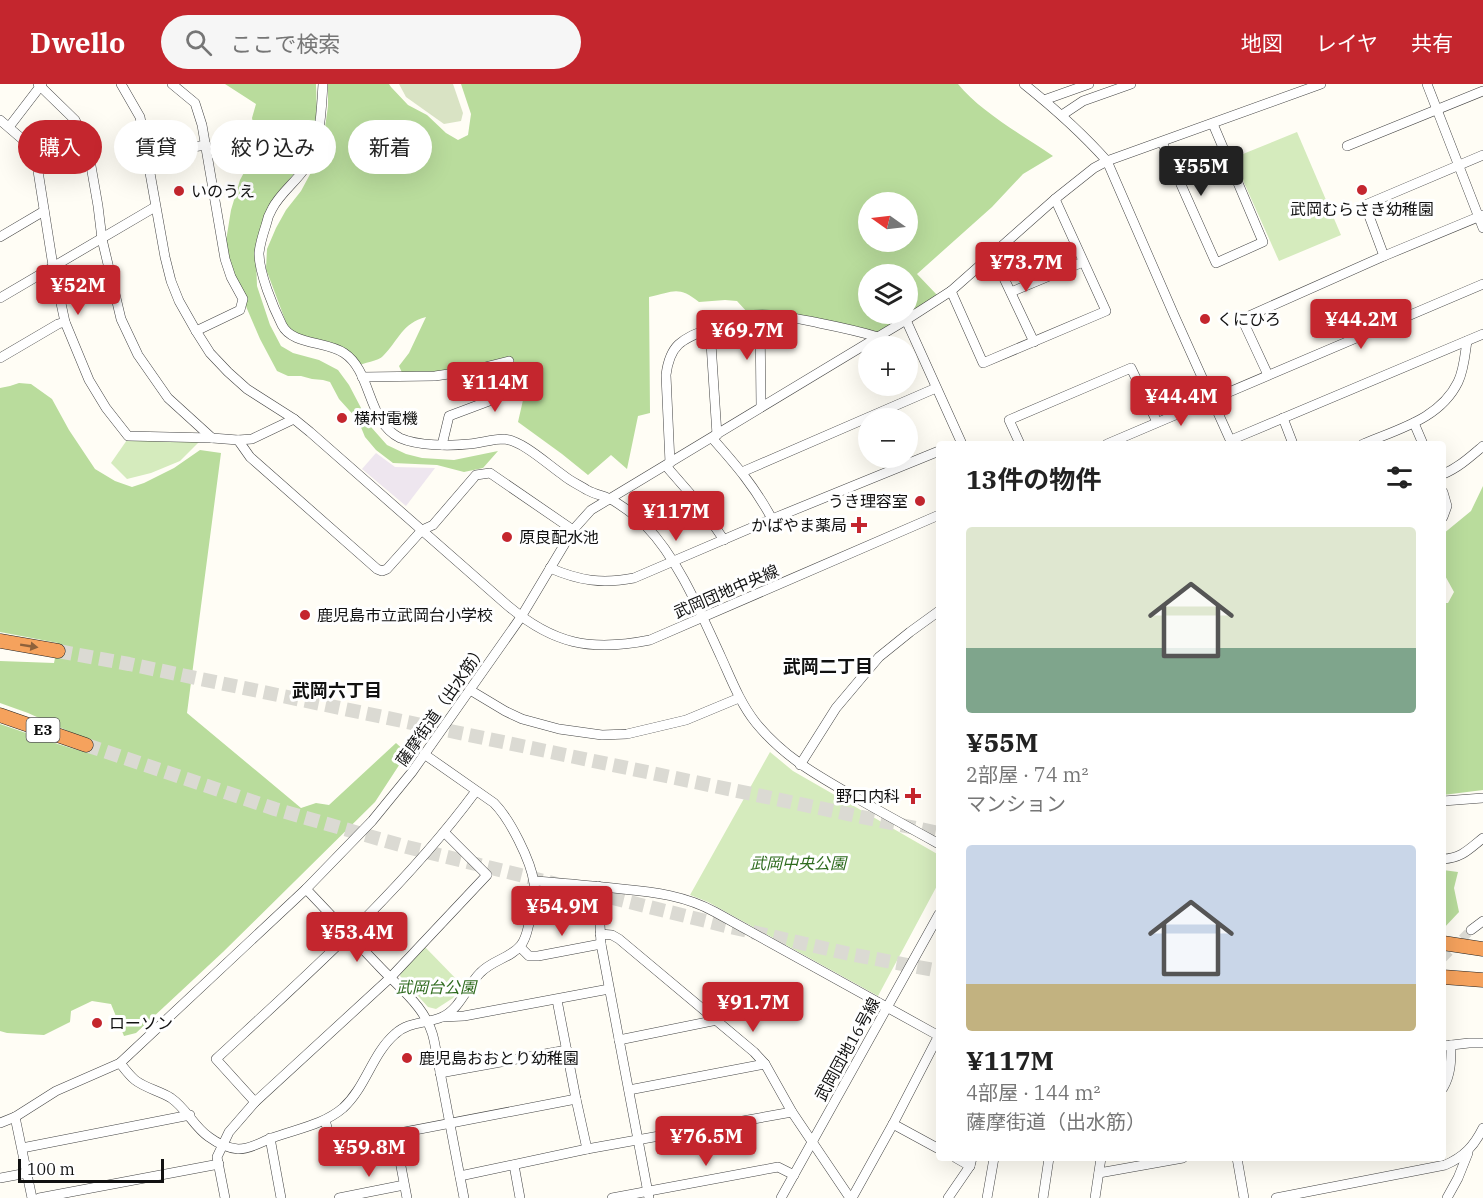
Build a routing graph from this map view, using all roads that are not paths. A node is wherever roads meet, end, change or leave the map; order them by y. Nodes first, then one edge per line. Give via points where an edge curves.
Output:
1 (121, 84) edge
2 (172, 84) edge
3 (322, 84) edge
4 (1024, 84) edge
5 (1089, 84) edge
6 (1131, 84) edge
7 (1287, 84) edge
8 (1321, 84) edge
9 (1427, 84) edge
10 (40, 85) edge
11 (1483, 91) edge
12 (1292, 95) junction
13 (1044, 100) junction
14 (1437, 109) junction
15 (1062, 115) junction
16 (0, 120) edge
17 (141, 120) edge
18 (1213, 124) junction
19 (9, 127) junction
20 (1162, 142) junction
21 (206, 145) junction
22 (198, 146) edge
23 (1347, 146) dead end
24 (1483, 155) edge
25 (1107, 161) junction
26 (1459, 166) junction
27 (150, 174) edge
28 (1055, 200) junction
29 (155, 207) junction
30 (44, 211) junction
31 (1481, 216) edge
32 (1483, 228) edge
33 (0, 237) edge
34 (102, 239) junction
35 (993, 255) junction
36 (1384, 255) junction
37 (1083, 262) junction
38 (54, 266) junction
39 (1483, 285) edge
40 (951, 291) junction
41 (1011, 292) junction
42 (0, 298) edge
43 (918, 312) edge
44 (759, 315) junction
45 (65, 322) junction
46 (899, 324) edge
47 (908, 324) edge
48 (710, 328) junction
49 (196, 332) junction
50 (1483, 334) edge
51 (875, 336) edge
52 (880, 336) edge
53 (1467, 341) junction
54 (1034, 342) junction
55 (858, 349) edge
56 (0, 358) edge
57 (509, 361) dead end
58 (469, 371) junction
59 (1268, 375) junction
60 (362, 377) junction
61 (936, 388) junction
62 (1212, 399) junction
63 (761, 407) junction
64 (1283, 418) junction
65 (294, 419) junction
66 (1157, 422) junction
67 (1414, 423) junction
68 (714, 436) junction
69 (212, 438) junction
70 (238, 440) junction
71 (959, 441) edge
72 (1019, 441) edge
73 (1114, 441) edge
74 (1232, 441) edge
75 (1234, 441) edge
76 (1292, 441) edge
77 (1370, 441) edge
78 (1422, 441) edge
79 (442, 445) junction
80 (1483, 446) edge
81 (936, 453) edge
82 (668, 465) junction
83 (742, 472) junction
84 (1446, 473) edge
85 (610, 498) junction
86 (936, 516) edge
87 (772, 519) junction
88 (422, 530) junction
89 (573, 530) junction
90 (724, 540) junction
91 (673, 561) junction
92 (550, 568) junction
93 (936, 613) edge
94 (521, 617) junction
95 (703, 617) junction
96 (0, 641) edge
97 (58, 651) tunnel mouth
98 (470, 690) junction
99 (739, 698) junction
100 (0, 715) edge
101 (86, 746) tunnel mouth
102 (424, 754) junction
103 (800, 765) junction
104 (476, 790) junction
105 (1483, 798) edge
106 (1446, 801) edge
107 (445, 833) junction
108 (1483, 838) edge
109 (936, 842) edge
110 (1446, 859) edge
111 (534, 881) junction
112 (598, 886) junction
113 (306, 889) junction
114 (936, 919) edge
115 (1483, 921) edge
116 (1471, 930) tunnel mouth
117 (350, 935) junction
118 (600, 939) junction
119 (1446, 942) edge
120 (1446, 943) edge
121 (1483, 944) edge
122 (519, 947) junction
123 (1483, 949) edge
124 (1483, 970) edge
125 (1446, 971) edge
126 (1446, 977) edge
127 (390, 978) junction
128 (1483, 980) edge
129 (609, 989) junction
130 (557, 1000) junction
131 (887, 1008) junction
132 (442, 1017) junction
133 (428, 1020) junction
134 (717, 1020) junction
135 (936, 1034) edge
136 (619, 1040) junction
137 (936, 1042) edge
138 (1483, 1043) edge
139 (1447, 1046) edge
140 (567, 1050) junction
141 (120, 1063) junction
142 (765, 1064) junction
143 (440, 1073) junction
144 (1446, 1083) edge
145 (629, 1090) junction
146 (576, 1099) junction
147 (255, 1102) junction
148 (792, 1112) junction
149 (190, 1115) junction
150 (15, 1117) junction
151 (325, 1120) junction
152 (450, 1123) junction
153 (0, 1124) edge
154 (893, 1124) junction
155 (1483, 1128) edge
156 (395, 1135) junction
157 (270, 1138) junction
158 (638, 1141) junction
159 (813, 1142) junction
160 (222, 1145) junction
161 (936, 1147) edge
162 (22, 1148) junction
163 (587, 1149) junction
164 (1469, 1151) junction
165 (993, 1161) edge
166 (1049, 1161) edge
167 (1101, 1161) edge
168 (1166, 1161) edge
169 (1238, 1161) edge
170 (971, 1162) edge
171 (219, 1164) junction
172 (514, 1166) junction
173 (27, 1173) junction
174 (1099, 1173) junction
175 (460, 1176) junction
176 (794, 1176) junction
177 (0, 1178) edge
178 (404, 1185) junction
179 (648, 1195) edge
180 (350, 1197) edge
181 (32, 1198) edge
182 (39, 1198) edge
183 (225, 1198) edge
184 (281, 1198) edge
185 (339, 1198) edge
186 (407, 1198) edge
187 (464, 1198) edge
188 (520, 1198) edge
189 (612, 1198) edge
190 (781, 1198) edge
191 (851, 1198) edge
192 (948, 1198) edge
193 (987, 1198) edge
194 (1043, 1198) edge
195 (1095, 1198) edge
196 (1244, 1198) edge
197 (1276, 1198) edge
198 (1447, 1198) edge

1 - 17 street, 武岡団地中央線
2 - 21 street via 195,103
3 - 60 street via 319,129 313,149 305,168 271,210 263,233 261,269 284,329 291,336 346,354
4 - 13 street
5 - 13 street
6 - 15 street via 1083,102
7 - 12 street
8 - 12 street, 薩摩街道（出水筋）
9 - 14 street
10 - 19 street
10 - 34 street via 75,120 87,143
11 - 14 street
12 - 18 street, 薩摩街道（出水筋）
13 - 15 street
14 - 23 street
14 - 26 street
15 - 25 street
16 - 19 street
18 - 20 street, 薩摩街道（出水筋）
18 - 20 street via 1263,242 1216,263
19 - 30 street via 35,152
20 - 25 street, 薩摩街道（出水筋）
21 - 22 street
21 - 49 street via 225,260 243,299 240,310
24 - 26 street
25 - 28 street, 薩摩街道（出水筋）
25 - 62 street
26 - 31 street
26 - 36 street via 1365,205
27 - 29 street, 武岡団地中央線
28 - 35 street, 薩摩街道（出水筋）
28 - 37 street
29 - 34 street
29 - 49 street, 武岡団地中央線 via 171,281
30 - 33 street
30 - 38 street
31 - 32 street
31 - 36 street
34 - 38 street
34 - 69 street via 121,319 138,355 168,398
35 - 40 street, 薩摩街道（出水筋）
35 - 41 street
36 - 59 street via 1242,319
37 - 41 street
37 - 54 street via 1106,311
38 - 42 street
38 - 45 street
39 - 59 street
40 - 43 street, 薩摩街道（出水筋）
40 - 54 street via 983,363
41 - 54 street
44 - 48 street
44 - 51 street via 776,314
44 - 63 street
45 - 56 street
45 - 69 street via 89,380 128,436
46 - 52 street, 薩摩街道（出水筋）
47 - 61 street
48 - 68 street
48 - 82 street via 689,336 670,354 666,375
49 - 65 street, 武岡団地中央線 via 210,353 247,389
50 - 53 street
53 - 64 street
53 - 67 street via 1459,381 1444,403
55 - 63 street, 薩摩街道（出水筋）
57 - 58 street
58 - 60 street via 435,376
58 - 79 street via 489,401 449,416
59 - 62 street
60 - 79 street via 379,417 394,434 409,441
61 - 71 street
61 - 83 street
62 - 66 street
62 - 74 street
63 - 68 street, 薩摩街道（出水筋）
64 - 75 street
64 - 76 street
65 - 70 street via 252,439
65 - 88 street, 武岡団地中央線
66 - 72 street via 1131,368 1009,420
66 - 73 street
67 - 77 street
67 - 78 street
68 - 82 street, 薩摩街道（出水筋）
68 - 83 street
69 - 70 street
70 - 88 street via 250,457 376,569 387,569
79 - 85 street via 509,440 566,478
80 - 84 street
81 - 87 street
82 - 85 street, 薩摩街道（出水筋）
82 - 90 street
83 - 87 street
85 - 89 street, 薩摩街道（出水筋） via 591,510
85 - 91 street via 645,525
86 - 95 street, 武岡団地中央線
87 - 90 street
88 - 89 street via 433,525 476,475 490,473
88 - 94 street, 武岡団地中央線
89 - 92 street, 薩摩街道（出水筋）
90 - 91 street
91 - 92 street via 617,581 582,579
91 - 95 street
92 - 94 street, 薩摩街道（出水筋）
93 - 103 street via 879,657 836,708
94 - 95 street, 武岡団地中央線 via 561,639 604,646 650,640
94 - 98 street, 薩摩街道（出水筋）
95 - 99 street
96 -> 97 highway
98 - 99 street via 522,719 602,735 627,734 686,720
98 - 102 street, 薩摩街道（出水筋）
99 - 103 street via 772,741
100 - 101 highway, E3
102 - 104 street
102 - 113 street, 薩摩街道（出水筋） via 372,822
103 - 109 street
104 - 107 street
104 - 111 street via 507,817
105 - 106 street
107 - 117 street
107 - 127 street via 487,875
108 - 110 street via 1464,853
111 - 112 street
111 - 122 street via 532,915
112 - 118 street
112 - 131 street via 668,895 705,907
113 - 117 street
113 - 141 street, 薩摩街道（出水筋）
114 - 131 street, 武岡団地16号線
115 - 116 street
117 - 127 street
117 - 147 street via 216,1059
118 - 122 street via 538,956 529,956
118 - 129 street
118 - 134 street via 612,935 619,939
119 - 121 highway
120 - 123 highway
122 - 132 street via 483,969
124 - 125 highway
126 - 128 highway
127 - 133 street
127 - 147 street
129 - 130 street
129 - 136 street
130 - 132 street
130 - 140 street
131 - 135 street
131 - 159 street, 武岡団地16号線
132 - 133 street
133 - 143 street
133 - 151 street via 397,1032 352,1098
134 - 136 street
134 - 142 street
136 - 145 street
137 - 154 street
138 - 139 street
139 - 144 street via 1450,1068
140 - 143 street
140 - 146 street
141 - 149 street via 134,1079 171,1098
141 - 150 street, 薩摩街道（出水筋） via 56,1091
142 - 145 street
142 - 148 street
143 - 152 street
145 - 158 street
146 - 152 street
146 - 163 street
147 - 160 street
148 - 158 street
148 - 159 street
149 - 160 street via 206,1136
149 - 162 street
150 - 153 street, 薩摩街道（出水筋）
150 - 162 street
151 - 156 street via 332,1146
151 - 157 street
152 - 156 street
152 - 175 street
154 - 161 street
154 - 191 street
155 - 164 street
156 - 178 street
157 - 160 street via 248,1148
157 - 184 street
158 - 163 street
158 - 179 street
159 - 176 street, 武岡団地16号線
159 - 191 street
160 - 171 street via 217,1157
162 - 173 street
163 - 172 street
164 - 197 street via 1445,1165
164 - 198 street
165 - 193 street
166 - 194 street
167 - 174 street
168 - 174 street
169 - 196 street
170 - 192 street
171 - 182 street
171 - 183 street
172 - 175 street
172 - 188 street
173 - 177 street
173 - 181 street
174 - 195 street
175 - 187 street
176 - 179 street via 778,1167
176 - 190 street, 武岡団地16号線
178 - 180 street
178 - 186 street
179 - 189 street
180 - 185 street

